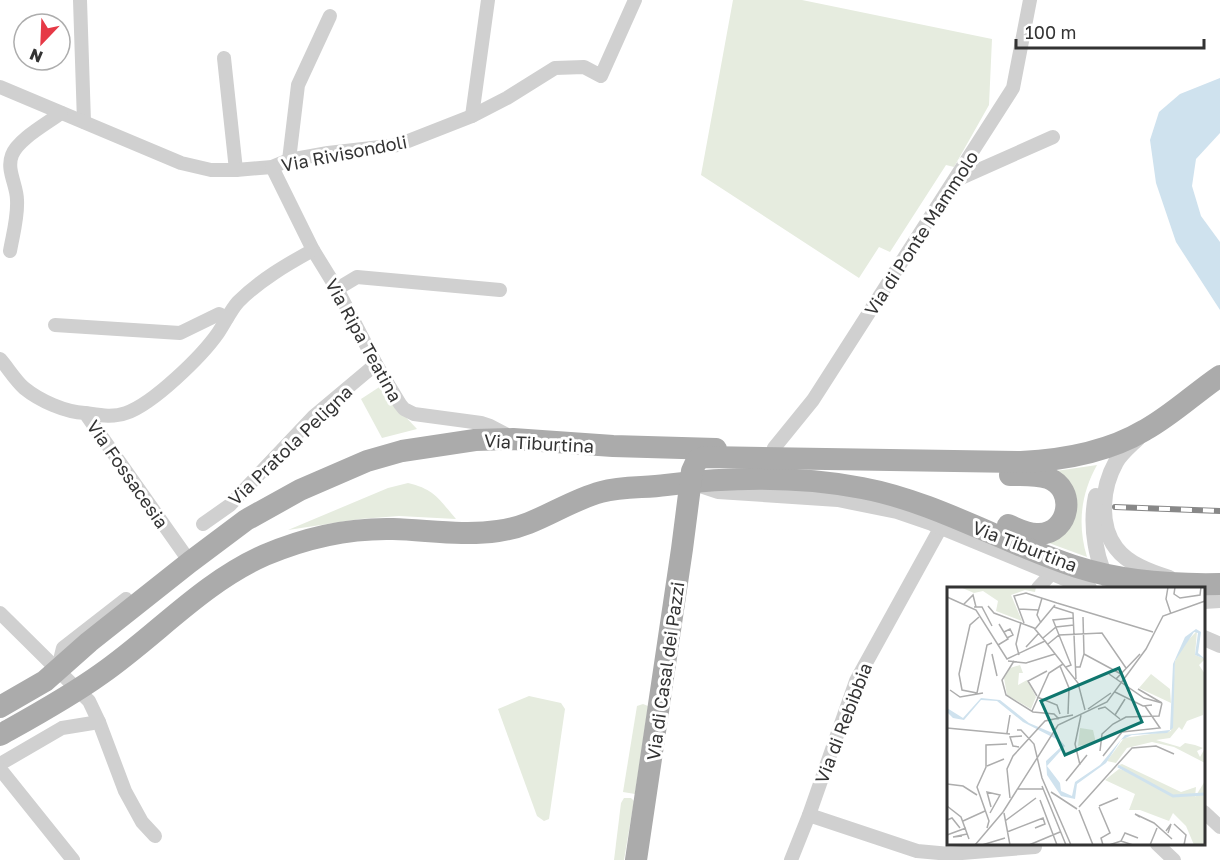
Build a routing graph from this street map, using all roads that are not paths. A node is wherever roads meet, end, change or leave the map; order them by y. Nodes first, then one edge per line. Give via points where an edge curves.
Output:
1 (80, 0) edge
2 (488, 0) edge
3 (635, 0) edge
4 (1029, 0) edge
5 (330, 16) dead end
6 (224, 58) dead end
7 (0, 87) edge
8 (61, 113) junction
9 (472, 116) junction
10 (84, 122) junction
11 (1053, 137) dead end
12 (289, 160) junction
13 (272, 167) junction
14 (236, 171) junction
15 (954, 182) junction
16 (313, 250) junction
17 (10, 251) dead end
18 (337, 289) junction
19 (500, 290) dead end
20 (227, 318) junction
21 (55, 325) dead end
22 (0, 359) edge
23 (376, 364) junction
24 (1218, 377) edge
25 (85, 414) junction
26 (1147, 429) junction
27 (513, 438) junction
28 (774, 448) junction
29 (812, 458) junction
30 (869, 458) junction
31 (1116, 462) junction
32 (690, 481) junction
33 (911, 500) junction
34 (203, 524) dead end
35 (941, 527) junction
36 (190, 562) junction
37 (1051, 574) junction
38 (1102, 583) edge
39 (1188, 584) junction
40 (1220, 584) edge
41 (1039, 587) edge
42 (1220, 600) edge
43 (1205, 601) edge
44 (0, 613) edge
45 (1205, 639) edge
46 (1220, 645) edge
47 (57, 670) junction
48 (77, 689) junction
49 (0, 707) edge
50 (99, 722) junction
51 (0, 735) edge
52 (0, 766) edge
53 (1205, 814) edge
54 (809, 815) junction
55 (1220, 827) edge
56 (155, 836) dead end
57 (1159, 845) edge
58 (1035, 848) dead end
59 (73, 860) edge
60 (636, 860) edge
61 (790, 860) edge
62 (1174, 860) edge

1 - 10 street
2 - 9 street
3 - 9 street, Via Rivisondoli via 602,76 584,67 555,68
4 - 15 street, Via di Ponte Mammolo via 1013,88
5 - 12 street via 298,86
6 - 14 street
7 - 8 street, Via Rivisondoli
8 - 10 street, Via Rivisondoli
8 - 17 street via 20,143 11,155 17,203
9 - 12 street, Via Rivisondoli via 398,145
10 - 14 street, Via Rivisondoli via 182,163
11 - 15 street
12 - 13 street, Via Rivisondoli
13 - 14 street, Via Rivisondoli
13 - 16 street, Via Ripa Teatina
15 - 28 street, Via di Ponte Mammolo via 813,400
16 - 18 street, Via Ripa Teatina
16 - 20 street via 266,278 236,304
18 - 19 street via 357,277
18 - 23 street, Via Ripa Teatina
20 - 21 street via 219,314 180,333
20 - 25 street via 206,348 146,402 119,415
22 - 25 street, Via Fossacesia via 32,393
23 - 27 street, Via Ripa Teatina via 409,412 481,423
23 - 34 street, Via Pratola Peligna via 314,416 230,505
24 - 26 main road, Via Tiburtina
25 - 36 street, Via Fossacesia
26 - 30 main road, Via Tiburtina via 1104,448 1043,460
26 - 31 street
27 - 28 main road, Via Tiburtina via 613,446
27 - 36 main road, Via Tiburtina via 402,451 343,470 255,515
28 - 29 main road, Via Tiburtina
29 - 30 main road, Via Tiburtina
29 - 32 main road, Via Tiburtina via 701,458 693,464
30 - 33 main road via 897,466 1047,478 1062,490 1067,504 1059,525 1051,532 1039,534 1026,533 959,506
31 - 38 street via 1099,488 1093,509
31 - 39 street via 1104,504 1105,523 1113,543 1139,566
32 - 33 main road, Via Tiburtina via 823,481
32 - 35 street, Via Tiburtina via 725,492 852,502 897,511
32 - 48 main road, Via Tiburtina via 619,488 586,497 530,524 501,531 393,529 310,539 265,555 216,582 117,662
32 - 60 main road, Via di Casal dei Pazzi
33 - 38 main road, Via Tiburtina via 1057,560
35 - 37 street, Via Tiburtina
35 - 54 street, Via di Rebibbia via 855,681
36 - 47 main road, Via Tiburtina
37 - 38 street, Via Tiburtina
37 - 41 street
38 - 39 main road, Via Tiburtina
39 - 40 main road, Via Tiburtina
42 - 43 street
44 - 47 street
45 - 46 street
47 - 48 street
47 - 49 main road, Via Tiburtina
48 - 50 street via 89,701
48 - 51 main road
50 - 52 street via 62,728
50 - 56 street via 125,791 142,822
52 - 59 street
53 - 55 street
54 - 58 street via 917,851 957,854
54 - 61 street, Via di Rebibbia
57 - 62 street

